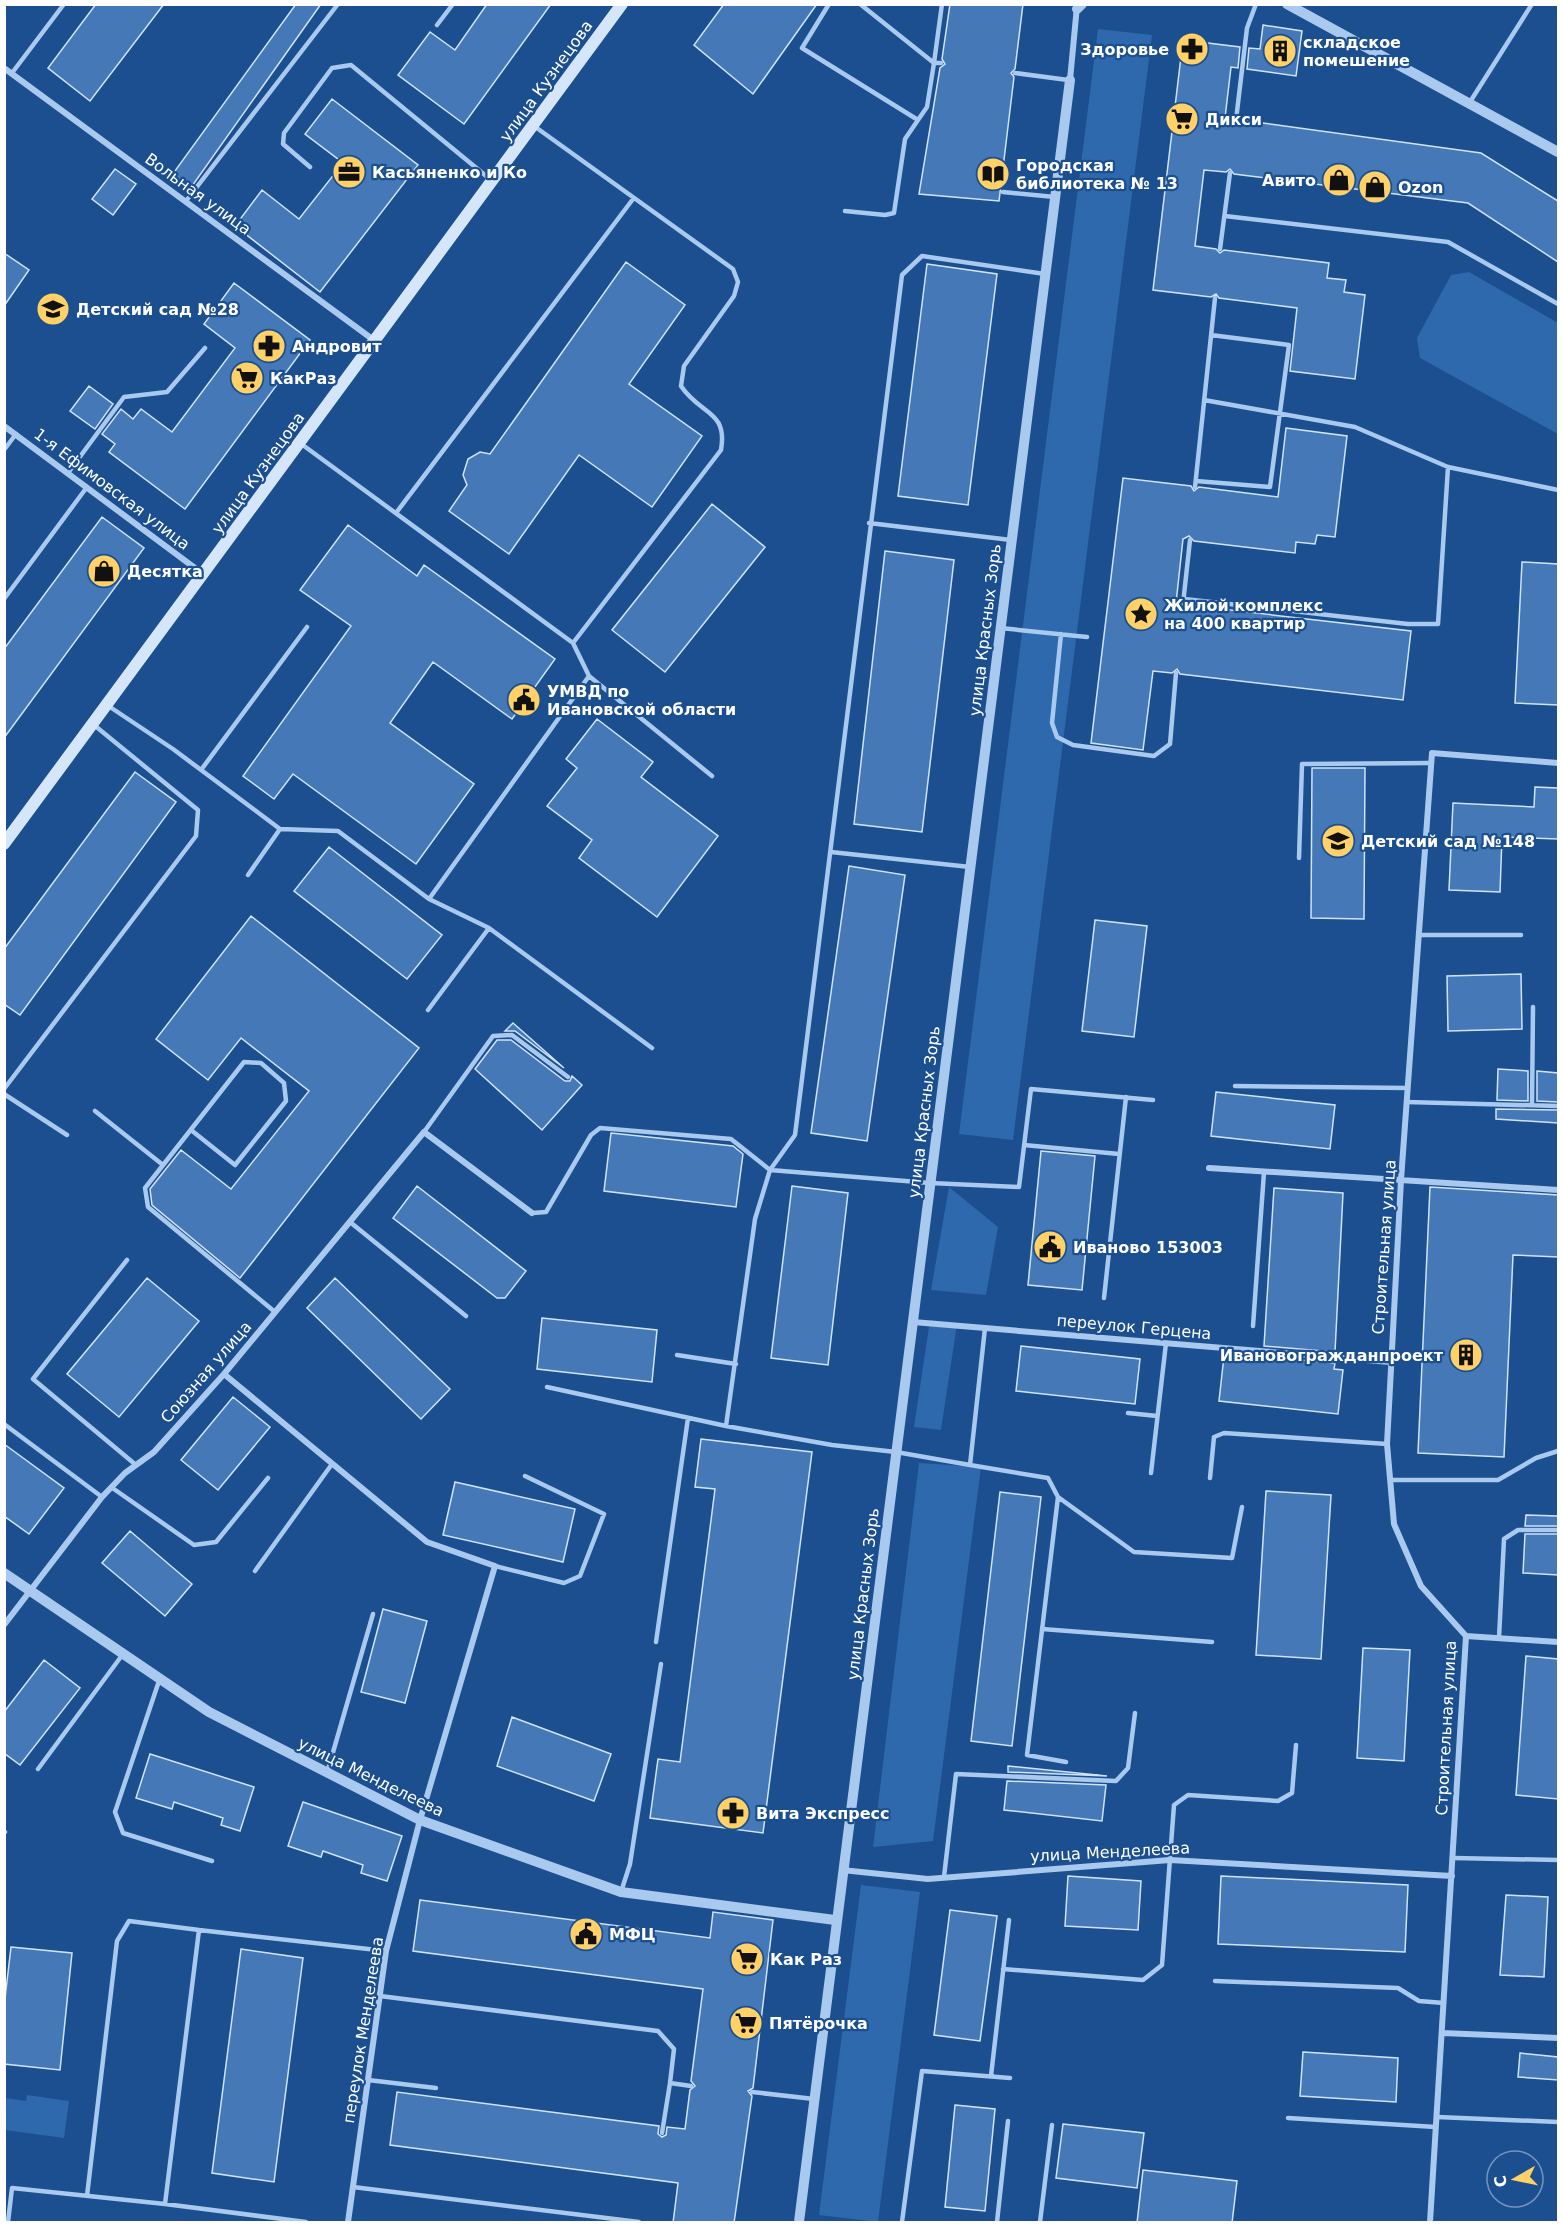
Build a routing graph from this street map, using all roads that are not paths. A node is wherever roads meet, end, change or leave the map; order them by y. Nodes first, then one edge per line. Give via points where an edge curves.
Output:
1 (64, 4) edge
2 (338, 4) edge
3 (453, 4) edge
4 (622, 4) edge
5 (829, 4) edge
6 (860, 4) edge
7 (942, 4) edge
8 (1256, 4) edge
9 (1287, 4) edge
10 (1532, 4) edge
11 (1078, 6) edge
12 (437, 25) dead end
13 (934, 63) junction
14 (941, 63) dead end
15 (4, 68) edge
16 (12, 73) junction
17 (1015, 73) dead end
18 (1070, 80) junction
19 (1470, 102) junction
20 (918, 120) junction
21 (1236, 120) dead end
22 (534, 126) junction
23 (1558, 152) edge
24 (310, 167) dead end
25 (1230, 173) dead end
26 (493, 181) junction
27 (1003, 192) dead end
28 (1055, 197) junction
29 (633, 199) junction
30 (186, 201) junction
31 (845, 211) dead end
32 (1225, 216) junction
33 (1220, 249) dead end
34 (1045, 274) junction
35 (1215, 298) dead end
36 (1558, 304) edge
37 (1211, 335) junction
38 (375, 341) junction
39 (205, 348) dead end
40 (1204, 400) junction
41 (1280, 412) junction
42 (4, 426) edge
43 (16, 434) junction
44 (300, 443) junction
45 (4, 450) edge
46 (1448, 467) junction
47 (68, 473) junction
48 (87, 487) junction
49 (1558, 490) edge
50 (396, 513) junction
51 (870, 523) junction
52 (1011, 540) junction
53 (1190, 540) dead end
54 (203, 574) junction
55 (4, 599) edge
56 (307, 627) dead end
57 (1000, 628) junction
58 (1061, 634) junction
59 (1087, 637) dead end
60 (573, 643) junction
61 (1176, 673) dead end
62 (589, 676) junction
63 (107, 704) junction
64 (93, 724) junction
65 (1431, 763) junction
66 (1558, 763) edge
67 (201, 770) junction
68 (712, 776) dead end
69 (280, 829) junction
70 (7, 836) edge
71 (831, 852) junction
72 (1299, 858) dead end
73 (970, 867) junction
74 (248, 876) dead end
75 (429, 899) junction
76 (489, 928) junction
77 (1419, 935) junction
78 (1521, 935) dead end
79 (1533, 1007) dead end
80 (428, 1010) dead end
81 (652, 1048) dead end
82 (568, 1077) dead end
83 (1235, 1086) dead end
84 (1408, 1088) junction
85 (4, 1089) edge
86 (4, 1094) edge
87 (1126, 1097) junction
88 (1153, 1100) dead end
89 (1407, 1102) junction
90 (1532, 1105) junction
91 (1558, 1106) edge
92 (94, 1111) dead end
93 (191, 1130) junction
94 (424, 1132) junction
95 (67, 1135) dead end
96 (1024, 1145) junction
97 (1119, 1154) junction
98 (163, 1166) junction
99 (1209, 1168) dead end
100 (770, 1170) junction
101 (1264, 1172) junction
102 (1401, 1180) junction
103 (930, 1184) junction
104 (1558, 1190) edge
105 (532, 1213) joint
106 (350, 1222) junction
107 (127, 1260) dead end
108 (1104, 1298) dead end
109 (275, 1312) junction
110 (466, 1316) dead end
111 (913, 1322) junction
112 (1253, 1326) dead end
113 (985, 1328) junction
114 (1166, 1343) junction
115 (677, 1355) dead end
116 (1390, 1362) junction
117 (736, 1364) junction
118 (224, 1374) junction
119 (547, 1387) dead end
120 (1128, 1413) dead end
121 (1157, 1416) junction
122 (688, 1418) junction
123 (4, 1424) edge
124 (726, 1426) junction
125 (1387, 1444) junction
126 (1558, 1451) edge
127 (896, 1452) junction
128 (332, 1464) junction
129 (136, 1465) junction
130 (970, 1465) junction
131 (1151, 1473) dead end
132 (525, 1476) dead end
133 (268, 1478) dead end
134 (1210, 1479) dead end
135 (1390, 1480) junction
136 (111, 1487) junction
137 (102, 1497) junction
138 (1058, 1497) junction
139 (1242, 1507) dead end
140 (1558, 1530) edge
141 (495, 1566) junction
142 (255, 1571) dead end
143 (4, 1573) edge
144 (30, 1591) junction
145 (372, 1614) dead end
146 (4, 1625) edge
147 (1042, 1629) junction
148 (1466, 1636) junction
149 (1499, 1638) junction
150 (656, 1642) dead end
151 (1212, 1642) dead end
152 (1558, 1642) edge
153 (123, 1654) junction
154 (661, 1664) dead end
155 (160, 1678) junction
156 (1135, 1713) dead end
157 (1296, 1745) dead end
158 (1066, 1762) dead end
159 (38, 1769) dead end
160 (327, 1773) junction
161 (420, 1820) junction
162 (1453, 1858) junction
163 (1170, 1860) junction
164 (1558, 1860) edge
165 (212, 1861) dead end
166 (842, 1870) junction
167 (1452, 1876) junction
168 (944, 1877) junction
169 (621, 1892) junction
170 (835, 1920) junction
171 (1009, 1920) dead end
172 (199, 1930) junction
173 (386, 1951) junction
174 (1004, 1969) junction
175 (1215, 1981) dead end
176 (380, 1996) junction
177 (1444, 2003) junction
178 (1442, 2033) junction
179 (1558, 2038) edge
180 (991, 2076) junction
181 (1010, 2078) dead end
182 (368, 2080) junction
183 (670, 2083) junction
184 (690, 2086) dead end
185 (436, 2088) dead end
186 (752, 2092) dead end
187 (814, 2099) junction
188 (1437, 2117) junction
189 (1288, 2118) dead end
190 (1008, 2121) dead end
191 (1558, 2122) edge
192 (1052, 2125) dead end
193 (1436, 2127) junction
194 (662, 2133) dead end
195 (353, 2187) junction
196 (87, 2196) junction
197 (165, 2204) junction
198 (8, 2223) edge
199 (306, 2223) edge
200 (348, 2223) edge
201 (639, 2223) edge
202 (799, 2223) edge
203 (902, 2223) edge
204 (997, 2223) edge
205 (1040, 2223) edge
206 (1430, 2223) edge

1 - 16 lane
2 - 30 lane
3 - 12 lane
4 - 22 main road, улица Кузнецова
5 - 20 lane via 802,48
6 - 13 lane
7 - 13 lane
8 - 21 lane via 1246,27
9 - 19 street
10 - 19 lane
11 - 18 street, улица Красных Зорь
13 - 14 lane
13 - 20 lane via 927,107
15 - 16 street, Вольная улица
16 - 30 street, Вольная улица
17 - 18 lane
18 - 28 street, улица Красных Зорь
19 - 23 street
20 - 31 lane via 905,139 894,213
22 - 26 main road, улица Кузнецова
22 - 29 lane
24 - 26 lane via 283,144 284,133 332,68 351,64
25 - 32 lane
26 - 38 main road, улица Кузнецова
27 - 28 lane
28 - 34 street, улица Красных Зорь
29 - 50 lane
29 - 60 lane via 733,269 738,282 734,296 684,366 681,386 689,399 718,420 724,432 721,450
30 - 38 street, Вольная улица
32 - 33 lane
32 - 36 lane via 1448,242
34 - 51 lane via 922,256 902,275
34 - 52 street, улица Красных Зорь
35 - 37 lane
37 - 40 lane
37 - 41 lane via 1289,345
38 - 44 main road, улица Кузнецова
39 - 47 lane via 167,392 124,397
40 - 41 lane
40 - 41 lane via 1195,484 1270,487
41 - 46 lane via 1355,427
42 - 43 street, 1-я Ефимовская улица
43 - 45 lane
43 - 47 street, 1-я Ефимовская улица
44 - 50 lane
44 - 54 main road, улица Кузнецова
46 - 49 lane
46 - 53 lane via 1438,624 1184,602
47 - 48 street, 1-я Ефимовская улица
48 - 54 street, 1-я Ефимовская улица
48 - 55 lane
50 - 60 lane
51 - 52 lane
51 - 71 lane
52 - 57 street, улица Красных Зорь
54 - 63 main road, улица Кузнецова
56 - 67 lane
57 - 58 lane
57 - 73 street, улица Красных Зорь
58 - 59 lane
58 - 61 lane via 1053,723 1057,737 1074,745 1154,756 1170,744
60 - 62 lane
62 - 68 lane
62 - 75 lane
63 - 64 main road, улица Кузнецова
63 - 67 lane
64 - 70 main road, улица Кузнецова
64 - 85 lane via 198,810 196,836
65 - 66 street, Строительная улица via 1432,753
65 - 72 lane via 1302,764
65 - 77 street, Строительная улица
67 - 69 lane
69 - 74 lane
69 - 75 lane via 338,831
71 - 73 lane
71 - 100 lane via 795,1135
73 - 103 street, улица Красных Зорь
75 - 76 lane
76 - 80 lane
76 - 81 lane
77 - 78 lane
77 - 84 street, Строительная улица
79 - 90 lane
82 - 94 lane via 512,1035 493,1036
83 - 84 lane
84 - 89 street, Строительная улица
86 - 95 lane
87 - 88 lane
87 - 96 lane via 1031,1089
87 - 97 lane
89 - 90 lane
89 - 102 street, Строительная улица
90 - 91 lane
92 - 98 lane
93 - 93 lane via 244,1062 261,1063 284,1083 286,1101 235,1165
93 - 98 lane
94 - 105 street
94 - 106 street, Союзная улица
96 - 97 lane
96 - 103 lane via 1019,1186
97 - 108 lane
98 - 109 lane via 145,1188 148,1207
99 - 101 street
100 - 103 lane
100 - 105 lane via 730,1139 600,1128 591,1135 546,1212
100 - 117 lane via 755,1219
101 - 102 street
101 - 112 lane
102 - 104 street
102 - 116 street, Строительная улица
103 - 111 street, улица Красных Зорь
106 - 109 street, Союзная улица
106 - 110 lane
107 - 129 lane via 33,1379
109 - 118 street, Союзная улица
111 - 113 street, переулок Герцена
111 - 127 street, улица Красных Зорь
113 - 114 street, переулок Герцена
113 - 130 lane
114 - 116 street, переулок Герцена
114 - 121 lane
115 - 117 lane
116 - 125 street, Строительная улица
117 - 124 lane
118 - 128 street
118 - 129 street, Союзная улица via 154,1452
119 - 122 lane
120 - 121 lane
121 - 131 lane
122 - 124 lane
122 - 150 lane
123 - 137 lane
124 - 127 lane
125 - 134 lane via 1224,1433 1214,1437
125 - 135 street, Строительная улица
126 - 135 lane via 1536,1458 1498,1480
127 - 130 lane
127 - 166 street, улица Красных Зорь
128 - 141 street via 427,1542
128 - 142 lane
129 - 136 street, Союзная улица
130 - 138 lane via 1048,1478
132 - 141 lane via 603,1514 580,1576 564,1583
133 - 136 lane via 216,1542 194,1545
135 - 148 street, Строительная улица via 1394,1524 1421,1586
136 - 137 street, Союзная улица
137 - 144 street, Союзная улица
138 - 139 lane via 1134,1552 1232,1558
138 - 147 lane
140 - 149 lane via 1518,1530 1504,1539
141 - 161 street, переулок Менделеева
143 - 144 street, улица Менделеева
144 - 146 street, Союзная улица
144 - 153 street, улица Менделеева
145 - 160 lane
147 - 151 lane
147 - 158 lane via 1028,1755
148 - 149 street
148 - 162 street, Строительная улица
149 - 152 street
153 - 155 street, улица Менделеева
153 - 159 lane
154 - 169 lane via 630,1864
155 - 160 street, улица Менделеева via 209,1712
155 - 165 lane via 115,1812 123,1833
156 - 168 lane via 1128,1768 1116,1780 956,1774
157 - 163 lane via 1292,1793 1278,1801 1188,1795 1174,1805
160 - 161 street, улица Менделеева
161 - 169 street, улица Менделеева
161 - 173 street, переулок Менделеева
162 - 164 lane
162 - 167 street, Строительная улица
163 - 167 street, улица Менделеева
163 - 168 street, улица Менделеева
163 - 174 lane via 1162,1965 1143,1980
166 - 168 street, улица Менделеева via 928,1879
166 - 170 street, улица Красных Зорь
167 - 177 street, Строительная улица
169 - 170 street, улица Менделеева
170 - 187 street, улица Красных Зорь
171 - 174 lane
172 - 173 lane
172 - 196 lane via 129,1922 117,1941
172 - 197 lane
173 - 176 street, переулок Менделеева
174 - 180 lane
175 - 177 lane via 1398,1988 1419,2001
176 - 182 street, переулок Менделеева
176 - 183 lane via 658,2031 674,2049
177 - 178 street, Строительная улица
178 - 179 street
178 - 188 street, Строительная улица
180 - 181 lane
180 - 203 lane via 922,2071
182 - 185 lane
182 - 195 street, переулок Менделеева
183 - 184 lane
183 - 194 lane
186 - 187 lane
187 - 202 street, улица Красных Зорь
188 - 191 lane
188 - 193 street, Строительная улица
189 - 193 lane
190 - 204 lane
192 - 205 lane
193 - 206 street, Строительная улица
195 - 200 street, переулок Менделеева
195 - 201 lane
196 - 197 lane
196 - 198 lane via 12,2188
197 - 199 lane

